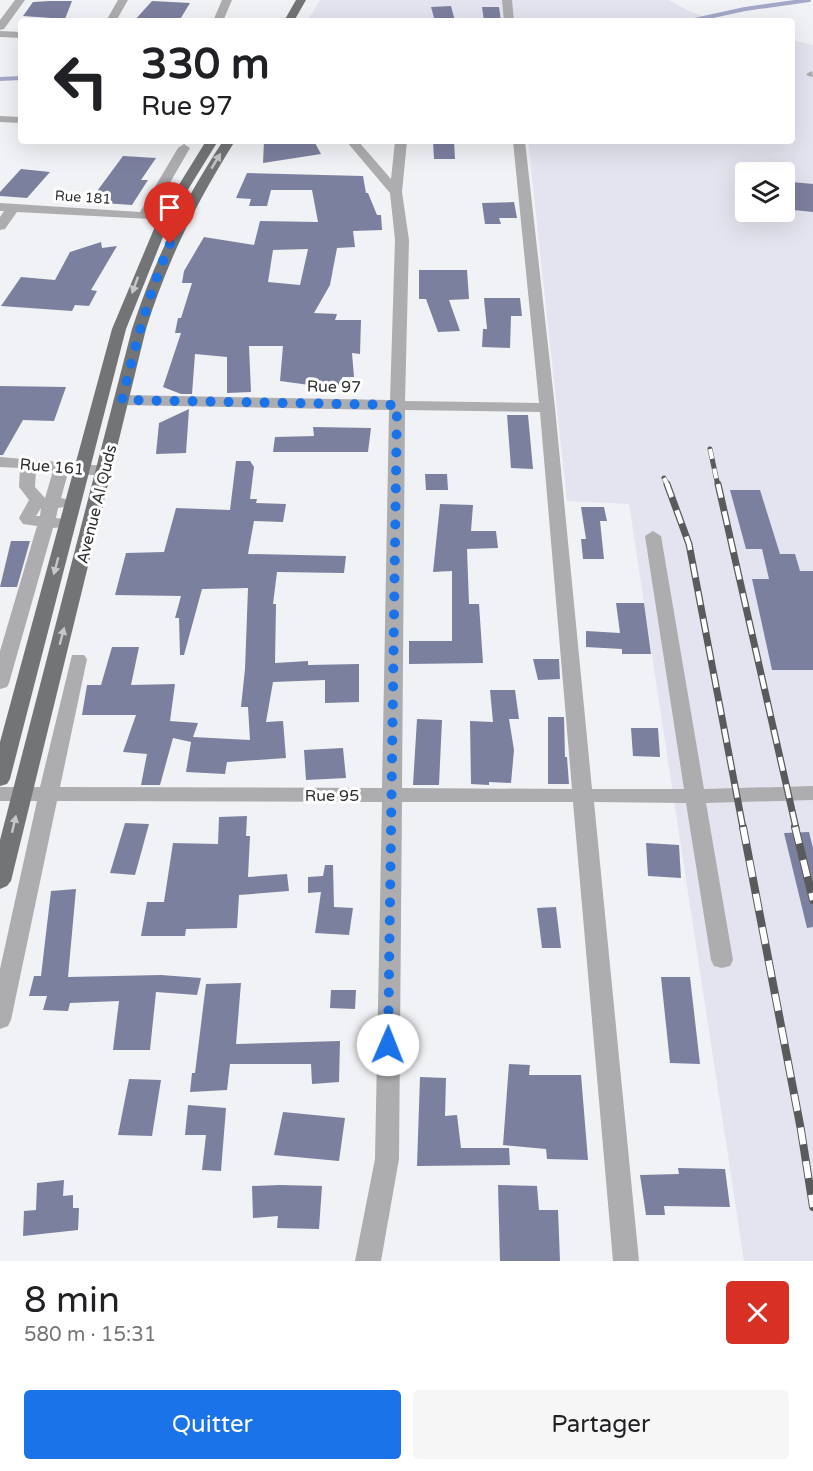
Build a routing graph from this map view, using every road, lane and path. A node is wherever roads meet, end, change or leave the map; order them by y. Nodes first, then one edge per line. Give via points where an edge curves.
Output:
1 (20, 0) edge
2 (123, 0) edge
3 (227, 0) edge
4 (301, 0) edge
5 (313, 0) edge
6 (507, 0) edge
7 (113, 18) edge
8 (219, 18) edge
9 (291, 18) edge
10 (302, 18) edge
11 (509, 18) edge
12 (0, 27) edge
13 (0, 34) edge
14 (18, 34) edge
15 (0, 119) edge
16 (18, 120) edge
17 (0, 126) edge
18 (18, 127) edge
19 (210, 144) edge
20 (227, 144) edge
21 (355, 144) edge
22 (401, 144) edge
23 (519, 144) edge
24 (184, 148) dead end
25 (396, 192) junction
26 (7, 207) edge
27 (144, 216) junction
28 (165, 217) junction
29 (0, 226) edge
30 (122, 400) junction
31 (397, 405) junction
32 (547, 408) junction
33 (0, 462) edge
34 (28, 464) junction
35 (62, 467) junction
36 (81, 468) junction
37 (105, 471) junction
38 (45, 502) junction
39 (72, 504) junction
40 (46, 522) junction
41 (67, 523) junction
42 (653, 536) dead end
43 (6, 644) edge
44 (35, 644) junction
45 (78, 659) dead end
46 (0, 683) edge
47 (0, 779) edge
48 (813, 793) edge
49 (0, 794) edge
50 (21, 794) junction
51 (49, 794) junction
52 (392, 795) junction
53 (583, 795) junction
54 (697, 796) junction
55 (0, 881) edge
56 (722, 960) dead end
57 (0, 1020) edge
58 (368, 1261) edge
59 (626, 1261) edge

1 - 12 street
2 - 7 street
3 - 8 street
4 - 9 main road
5 - 10 main road
6 - 11 street
13 - 14 street
15 - 16 street
17 - 18 street
19 - 28 main road, Avenue Al Quds
30 -> 20 main road, Avenue Al Quds via 154,280 183,216
21 - 25 street
22 - 25 street
23 - 32 street
24 - 27 street
25 - 31 street via 402,240
26 - 27 street, Rue 181
26 - 29 street
27 - 28 street, Rue 181
28 -> 36 main road, Avenue Al Quds via 119,329
30 - 31 street, Rue 97
30 - 37 main road, Avenue Al Quds
31 - 32 street, Rue 97
31 - 52 street
32 - 53 street
33 - 34 street, Rue 161
34 - 35 street, Rue 161
34 - 38 street via 27,487
35 - 36 street, Rue 161
35 - 38 street
36 - 37 street, Rue 161
36 - 39 main road, Avenue Al Quds
50 -> 37 main road, Avenue Al Quds
38 - 39 street
38 - 40 street
39 - 41 main road, Avenue Al Quds
40 - 41 street
40 - 43 street
41 -> 44 main road, Avenue Al Quds
42 - 54 street
43 - 44 street
43 - 46 street
44 - 47 main road, Avenue Al Quds
45 - 51 street
48 - 54 street, Rue 95
49 - 50 street, Rue 95
50 - 51 street, Rue 95
55 -> 50 main road, Avenue Al Quds
51 - 52 street, Rue 95
51 - 57 street
52 - 53 street, Rue 95
52 - 58 street via 387,1159
53 - 54 street, Rue 95
53 - 59 street
54 - 56 street

